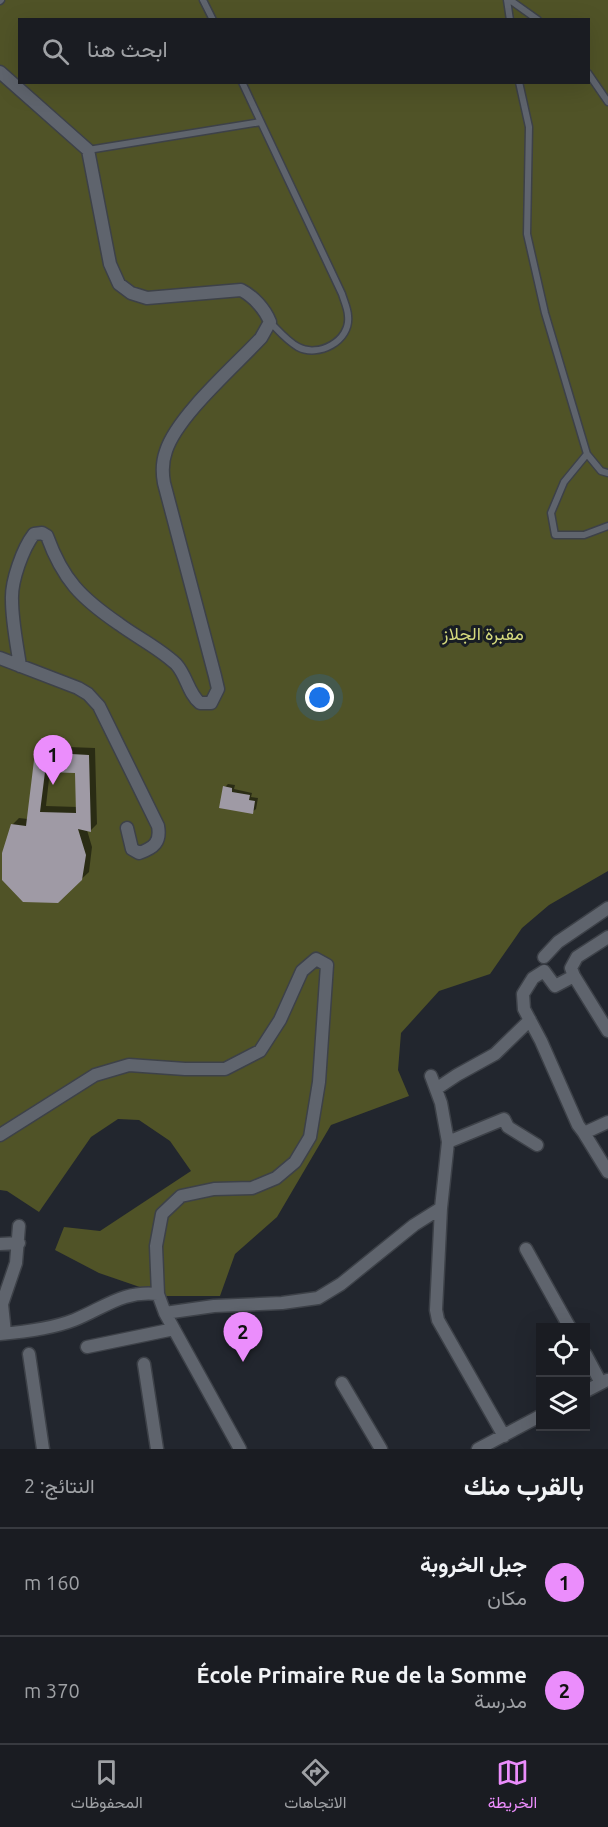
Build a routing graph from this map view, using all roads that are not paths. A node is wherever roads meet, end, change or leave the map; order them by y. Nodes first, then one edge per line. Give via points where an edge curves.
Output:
1 (203, 0) edge
2 (509, 0) edge
3 (212, 18) edge
4 (510, 18) edge
5 (535, 18) edge
6 (0, 72) edge
7 (590, 76) edge
8 (243, 84) edge
9 (519, 84) edge
10 (608, 102) edge
11 (261, 122) junction
12 (88, 150) junction
13 (270, 322) junction
14 (587, 454) junction
15 (608, 473) edge
16 (608, 526) edge
17 (0, 658) edge
18 (20, 666) junction
19 (127, 828) dead end
20 (607, 908) edge
21 (608, 936) edge
22 (544, 957) dead end
23 (574, 976) junction
24 (530, 1020) junction
25 (608, 1031) edge
26 (431, 1076) dead end
27 (436, 1089) junction
28 (608, 1122) edge
29 (584, 1133) junction
30 (0, 1135) edge
31 (448, 1142) junction
32 (537, 1145) dead end
33 (608, 1172) edge
34 (441, 1208) junction
35 (19, 1226) dead end
36 (19, 1243) junction
37 (0, 1244) edge
38 (526, 1248) dead end
39 (158, 1294) junction
40 (165, 1313) junction
41 (567, 1323) edge
42 (174, 1329) junction
43 (3, 1334) edge
44 (87, 1347) dead end
45 (29, 1354) dead end
46 (590, 1362) edge
47 (144, 1364) dead end
48 (605, 1381) edge
49 (342, 1383) dead end
50 (590, 1389) edge
51 (536, 1418) edge
52 (504, 1436) junction
53 (43, 1449) edge
54 (157, 1449) edge
55 (240, 1449) edge
56 (381, 1449) edge
57 (478, 1449) edge

1 - 3 lane
2 - 4 lane
2 - 5 lane
6 - 12 street
7 - 10 lane
8 - 11 lane
9 - 14 lane via 529,127 527,234 545,313
11 - 12 lane
11 - 13 lane via 342,294 349,318 343,334 330,347 315,351 299,348
12 - 13 street via 110,264 119,284 147,298 241,290 249,294
13 - 18 street via 261,338 182,420 162,466 218,689 211,703 200,704 176,664 119,624 68,581 42,533 34,534 27,543 14,584 12,599
14 - 15 lane via 601,471
14 - 16 lane via 564,482 550,513 555,535 584,535
17 - 18 street
18 - 19 street via 78,688 99,706 160,835 156,844 140,853 132,849
20 - 22 street via 558,942
21 - 23 street via 577,957 571,968
23 - 24 street via 555,987 544,971 533,978 523,994
23 - 25 street
24 - 27 street via 495,1054
24 - 29 street
26 - 27 street
27 - 31 street
28 - 29 street
29 - 33 street
30 - 39 street via 95,1075 129,1065 225,1069 260,1051 302,972 316,959 327,965 319,1082 310,1137 295,1162 276,1178 252,1188 181,1196 162,1214 156,1246
31 - 32 street via 504,1119 508,1127
31 - 34 street
34 - 40 street via 318,1298
34 - 52 street via 438,1320
35 - 36 street
36 - 37 street
36 - 43 street via 3,1304
38 - 41 street
39 - 40 street
39 - 43 street via 137,1292 64,1323
40 - 42 street
42 - 44 street
42 - 55 street
45 - 53 street
46 - 48 street
47 - 54 street
48 - 50 street
49 - 56 street
51 - 52 street
52 - 57 street

